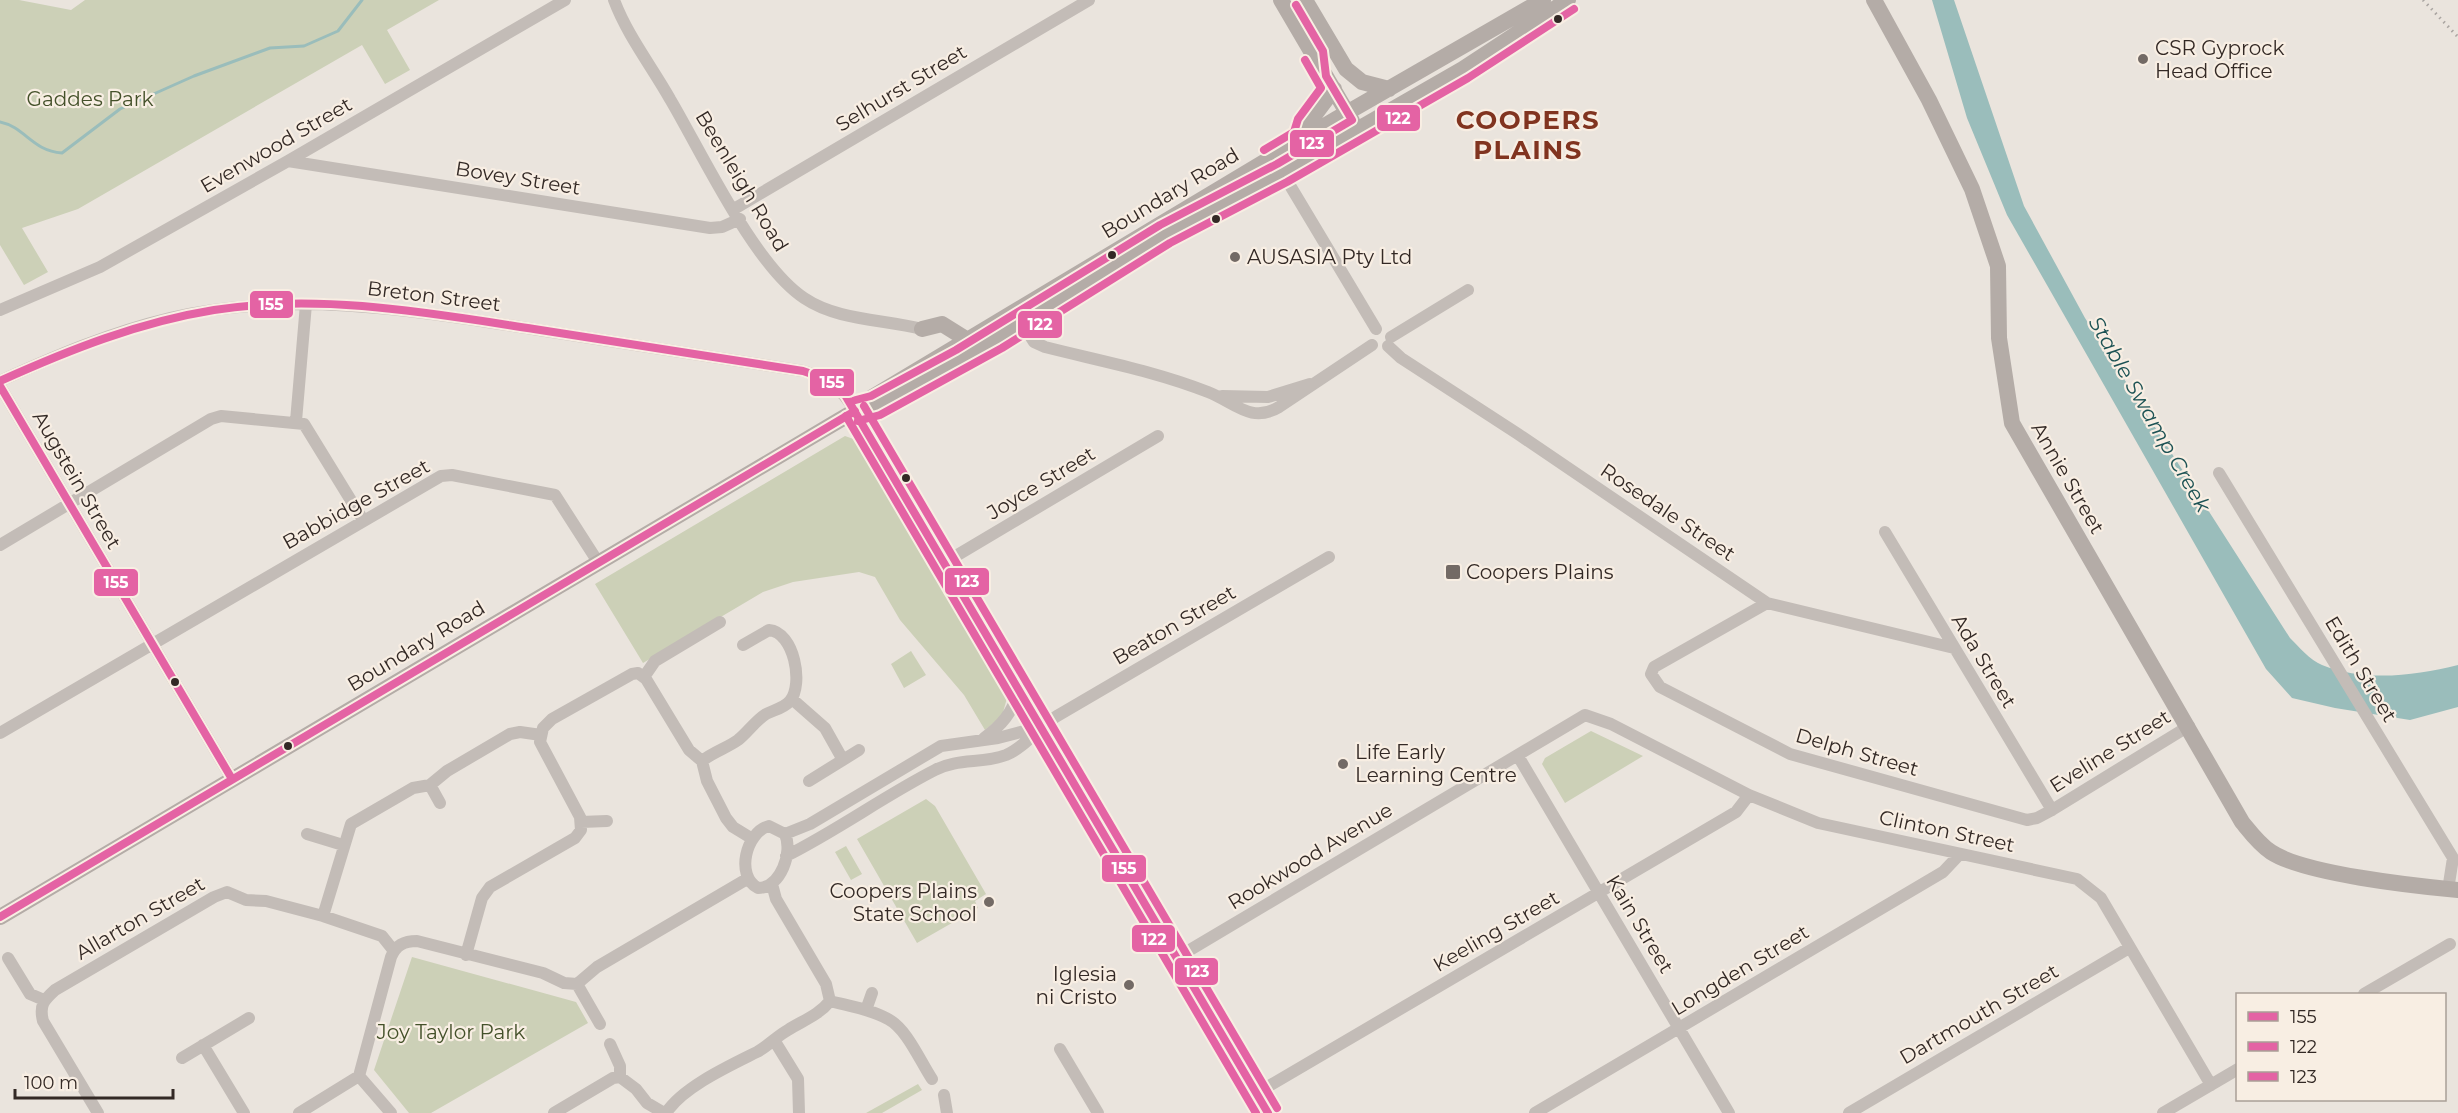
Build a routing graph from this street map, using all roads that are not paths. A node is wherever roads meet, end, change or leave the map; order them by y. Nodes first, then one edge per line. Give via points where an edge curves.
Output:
1 (565, 0) edge
2 (614, 0) edge
3 (1089, 0) edge
4 (1281, 0) edge
5 (1305, 0) edge
6 (1543, 0) edge
7 (1568, 0) edge
8 (1874, 0) edge
9 (1333, 48) junction
10 (1334, 89) junction
11 (1389, 89) junction
12 (1352, 110) junction
13 (1361, 127) junction
14 (1303, 139) junction
15 (1273, 157) junction
16 (288, 161) junction
17 (1282, 173) junction
18 (737, 214) junction
19 (1468, 290) dead end
20 (306, 304) junction
21 (0, 310) edge
22 (1022, 323) junction
23 (922, 329) joint
24 (1376, 330) junction
25 (966, 339) junction
26 (1389, 342) junction
27 (1372, 345) junction
28 (0, 381) edge
29 (0, 386) edge
30 (855, 411) junction
31 (296, 421) junction
32 (1158, 436) dead end
33 (2219, 473) dead end
34 (69, 505) junction
35 (363, 520) junction
36 (1885, 532) dead end
37 (0, 545) edge
38 (1329, 557) dead end
39 (598, 562) junction
40 (944, 563) junction
41 (1767, 603) junction
42 (720, 622) dead end
43 (152, 645) junction
44 (743, 645) dead end
45 (1954, 648) junction
46 (644, 677) junction
47 (1019, 692) junction
48 (792, 699) junction
49 (1585, 715) joint
50 (2189, 726) junction
51 (1040, 727) junction
52 (0, 733) edge
53 (541, 735) junction
54 (983, 738) junction
55 (859, 750) dead end
56 (1518, 756) junction
57 (843, 760) junction
58 (702, 761) junction
59 (232, 779) junction
60 (809, 781) dead end
61 (430, 785) junction
62 (1749, 795) junction
63 (440, 803) dead end
64 (2052, 810) junction
65 (607, 821) dead end
66 (581, 822) junction
67 (307, 834) dead end
68 (785, 834) junction
69 (752, 838) junction
70 (343, 845) junction
71 (1959, 855) junction
72 (786, 856) junction
73 (747, 879) junction
74 (772, 884) junction
75 (2453, 890) edge
76 (1599, 893) junction
77 (323, 916) junction
78 (0, 917) edge
79 (2450, 944) dead end
80 (2129, 948) junction
81 (393, 951) junction
82 (466, 955) junction
83 (1178, 957) junction
84 (8, 958) dead end
85 (577, 984) junction
86 (872, 993) dead end
87 (2366, 993) edge
88 (44, 1000) junction
89 (830, 1001) junction
90 (866, 1010) junction
91 (249, 1018) dead end
92 (600, 1024) dead end
93 (1679, 1029) junction
94 (774, 1040) junction
95 (610, 1044) dead end
96 (203, 1046) junction
97 (1060, 1049) dead end
98 (182, 1058) dead end
99 (2236, 1070) edge
100 (359, 1076) junction
101 (620, 1077) junction
102 (932, 1079) dead end
103 (2211, 1085) junction
104 (1257, 1093) junction
105 (944, 1095) dead end
106 (796, 1112) edge
107 (98, 1113) edge
108 (244, 1113) edge
109 (299, 1113) edge
110 (391, 1113) edge
111 (554, 1113) edge
112 (665, 1113) edge
113 (947, 1113) edge
114 (1098, 1113) edge
115 (1268, 1113) edge
116 (1535, 1113) edge
117 (1729, 1113) edge
118 (1849, 1113) edge
119 (2163, 1113) edge

1 - 16 street, Evenwood Street
2 - 18 street, Beenleigh Road
3 - 18 street, Selhurst Street
4 - 10 main road
5 - 9 main road
6 - 11 main road, Boundary Road
7 - 13 main road, Boundary Road via 1495,50
8 - 50 main road, Annie Street via 1972,189 1998,266 2000,338 2012,423
9 - 11 main road via 1354,77
9 - 12 main road via 1336,72
10 - 12 main road
10 - 14 main road via 1306,125
11 - 12 main road, Boundary Road
12 - 13 main road
12 - 14 main road, Boundary Road
13 - 17 main road, Boundary Road
14 - 15 main road, Boundary Road
15 - 17 street
15 - 25 main road, Boundary Road
16 - 18 street, Bovey Street via 710,228 722,227
16 - 21 street, Evenwood Street via 100,267
17 - 22 main road, Boundary Road via 1165,234
17 - 24 street
18 - 23 street, Beenleigh Road via 774,269 811,302 833,312
19 - 26 street
20 - 28 street, Breton Street via 271,304 171,318 66,351
20 - 30 street, Breton Street via 400,308 802,371 834,383
20 - 31 street
22 - 27 street via 1034,342 1045,347 1168,376 1249,413 1264,414 1301,394 1310,384
22 - 30 main road, Boundary Road via 880,404
23 - 25 main road via 942,324
24 - 26 street via 1385,330
24 - 27 street via 1370,336
25 - 30 main road, Boundary Road via 869,397
26 - 27 street via 1381,349
26 - 41 street, Rosedale Street via 1401,358
29 - 34 street, Augstein Street
30 - 39 main road, Boundary Road
30 - 40 main road
31 - 34 street via 221,416 211,419
31 - 35 street via 314,436
32 - 40 street, Joyce Street
33 - 75 street, Edith Street via 2453,858
34 - 37 street
34 - 43 street, Augstein Street
35 - 39 street, Babbidge Street via 441,476 452,475 555,495
35 - 43 street, Babbidge Street
36 - 45 street, Ada Street
38 - 51 street, Beaton Street
39 - 59 main road, Boundary Road
40 - 47 main road
41 - 45 street, Rosedale Street
41 - 64 street, Delph Street via 1654,667 1651,674 1660,687 1790,754 2027,820
42 - 46 street via 655,661
43 - 52 street, Babbidge Street
43 - 59 street, Augstein Street
44 - 48 street via 769,630 781,636 796,662
45 - 64 street, Ada Street
46 - 53 street via 632,674 572,707 548,722
46 - 58 street via 689,750
47 - 51 main road
47 - 54 street via 1013,710 999,728
48 - 57 street via 825,728
48 - 58 street via 760,718 736,742
49 - 56 street, Rookwood Avenue
49 - 62 street, Clinton Street via 1611,724
50 - 64 street, Eveline Street
50 - 75 main road, Annie Street via 2242,822 2272,853 2332,872
51 - 54 street
51 - 72 street via 1027,742 1009,753 935,770
51 - 83 main road
53 - 61 street via 510,734
53 - 66 street via 544,749
54 - 68 street via 941,746 810,824
55 - 57 street
56 - 76 street, Kain Street
56 - 83 street, Rookwood Avenue
57 - 60 street
58 - 69 street via 707,781 726,818
59 - 78 main road, Boundary Road
61 - 63 street
61 - 70 street via 413,788 357,820 348,829
62 - 71 street, Clinton Street via 1818,823
62 - 76 street, Keeling Street via 1736,812
65 - 66 street
66 - 82 street via 575,838 505,876 486,891
67 - 70 street
68 - 69 street via 769,826
68 - 72 street
69 - 73 street
70 - 77 street
71 - 80 street, Clinton Street via 2077,879 2101,898
71 - 93 street, Longden Street via 1943,873
72 - 74 street
73 - 74 street via 758,888
73 - 85 street via 597,967
74 - 89 street via 776,899 826,984
76 - 93 street, Kain Street
76 - 104 street, Keeling Street
77 - 81 street, Allarton Street via 382,936
77 - 88 street, Allarton Street via 220,893
79 - 87 street
80 - 103 street, Clinton Street
80 - 118 street, Dartmouth Street
81 - 82 street via 407,941 417,941
81 - 100 street
82 - 85 street via 543,973 564,984
83 - 104 main road
84 - 88 street via 30,994
85 - 92 street
86 - 90 street
88 - 107 street via 40,1009 43,1021
89 - 90 street
89 - 94 street
90 - 102 street via 890,1020 901,1030
91 - 96 street
93 - 116 street, Longden Street
93 - 117 street, Kain Street
94 - 106 street via 798,1079
94 - 112 street via 674,1100
95 - 101 street via 620,1066
96 - 98 street
96 - 108 street
97 - 114 street
99 - 103 street
100 - 109 street
100 - 110 street
101 - 111 street
101 - 112 street via 647,1104
103 - 119 street
104 - 115 main road
105 - 113 street

